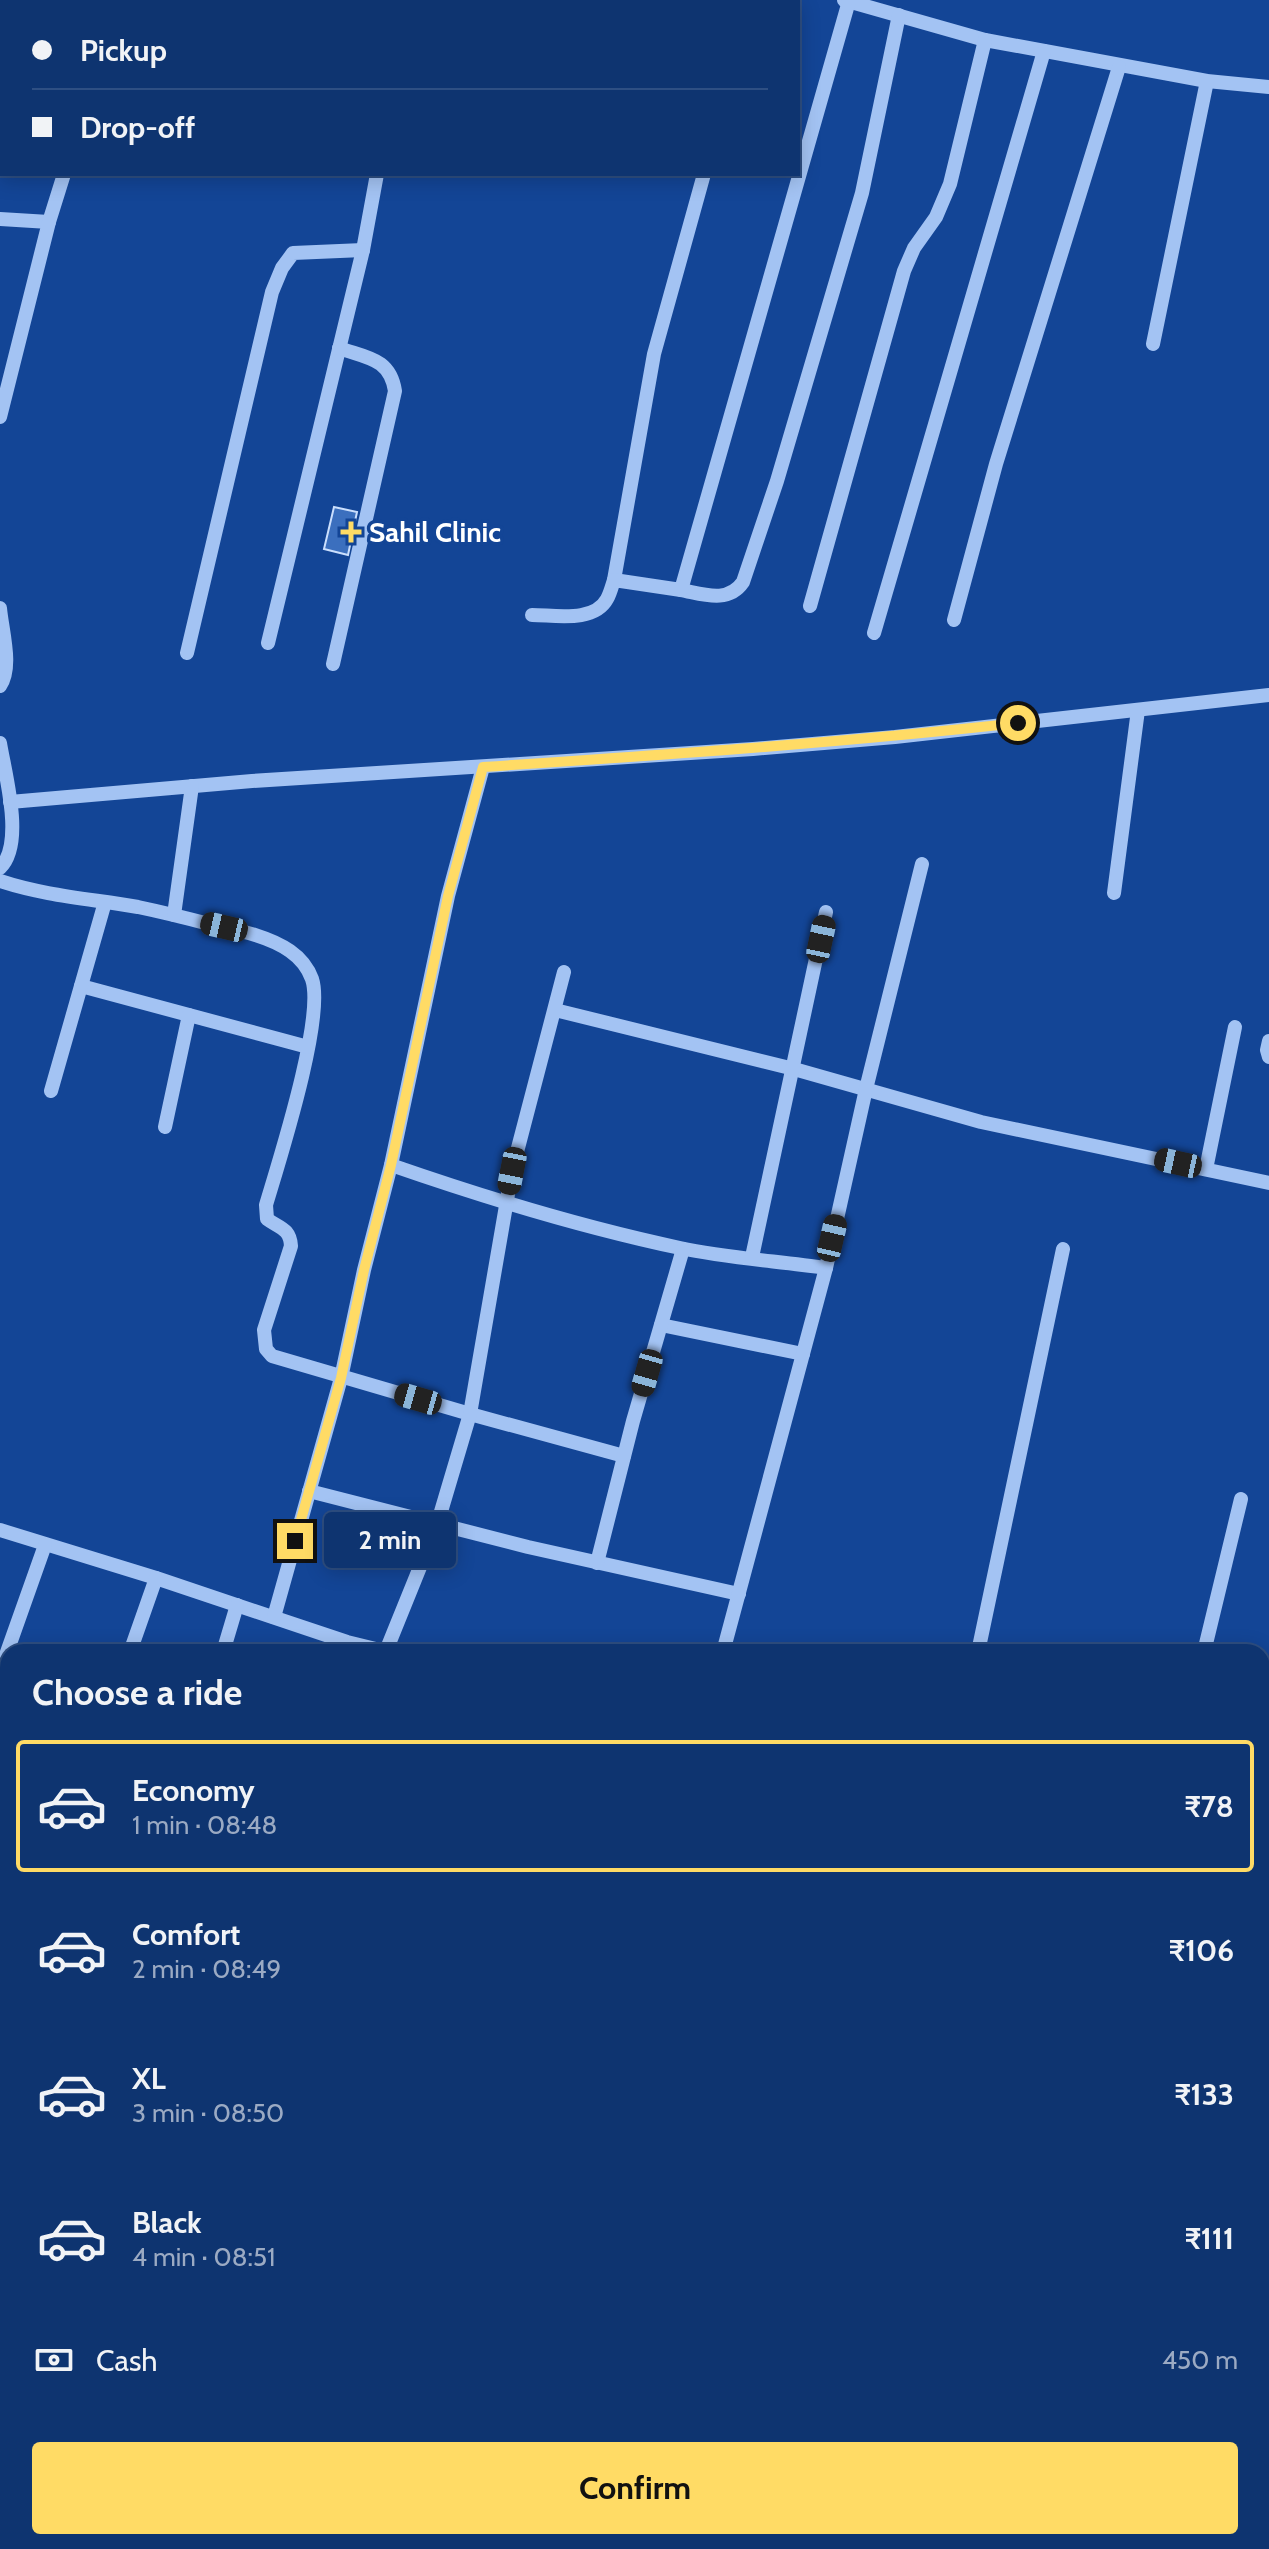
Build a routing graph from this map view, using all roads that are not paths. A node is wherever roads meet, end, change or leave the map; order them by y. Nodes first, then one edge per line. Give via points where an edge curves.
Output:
1 (846, 1) edge
2 (899, 15) junction
3 (985, 40) junction
4 (1044, 51) junction
5 (1119, 67) junction
6 (1207, 81) junction
7 (1269, 87) edge
8 (800, 165) edge
9 (63, 176) edge
10 (377, 176) edge
11 (703, 176) edge
12 (797, 176) edge
13 (0, 219) edge
14 (49, 222) junction
15 (363, 250) junction
16 (1153, 344) dead end
17 (339, 348) junction
18 (0, 417) edge
19 (614, 580) junction
20 (681, 590) junction
21 (810, 606) dead end
22 (0, 608) edge
23 (532, 615) dead end
24 (954, 620) dead end
25 (874, 633) dead end
26 (268, 643) dead end
27 (187, 653) dead end
28 (333, 664) dead end
29 (0, 686) edge
30 (1269, 695) edge
31 (1138, 710) junction
32 (0, 743) edge
33 (483, 767) junction
34 (192, 786) junction
35 (10, 802) junction
36 (922, 864) dead end
37 (0, 868) edge
38 (0, 881) edge
39 (1114, 893) dead end
40 (105, 902) junction
41 (826, 912) dead end
42 (174, 915) junction
43 (564, 972) dead end
44 (81, 986) junction
45 (555, 1010) junction
46 (189, 1015) junction
47 (1235, 1027) dead end
48 (1269, 1041) edge
49 (308, 1047) junction
50 (1269, 1057) edge
51 (794, 1069) junction
52 (866, 1089) junction
53 (51, 1091) dead end
54 (165, 1127) dead end
55 (391, 1165) junction
56 (1206, 1169) junction
57 (1269, 1183) edge
58 (506, 1204) junction
59 (683, 1249) junction
60 (1063, 1249) dead end
61 (752, 1257) junction
62 (826, 1268) junction
63 (661, 1325) junction
64 (803, 1354) junction
65 (341, 1378) junction
66 (470, 1414) junction
67 (624, 1456) junction
68 (309, 1491) junction
69 (1241, 1499) dead end
70 (437, 1525) junction
71 (0, 1530) edge
72 (45, 1545) junction
73 (597, 1563) junction
74 (156, 1578) junction
75 (739, 1594) junction
76 (237, 1605) junction
77 (274, 1617) junction
78 (10, 1644) edge
79 (133, 1644) edge
80 (225, 1644) edge
81 (339, 1644) edge
82 (390, 1644) edge
83 (725, 1644) edge
84 (980, 1644) edge
85 (1206, 1644) edge

1 - 2 street
1 - 8 street
2 - 3 street
2 - 20 street via 862,193 743,582 732,594 719,597
3 - 4 street
3 - 21 street via 950,184 904,271
4 - 5 street
4 - 25 street
5 - 6 street
5 - 24 street via 996,464
6 - 7 street
6 - 16 street
9 - 14 street
10 - 15 street
11 - 19 street via 654,354
12 - 20 street
13 - 14 street
14 - 18 street
15 - 17 street
15 - 27 street via 293,253 282,268
17 - 26 street
17 - 28 street via 382,364 393,377 395,391
19 - 20 street
19 - 23 street via 606,602 593,613
22 - 29 street via 6,674
30 - 31 street
31 - 33 street via 879,738
31 - 39 street
32 - 35 street
33 - 34 street
33 - 55 street via 448,896
34 - 35 street
34 - 42 street
35 - 37 street via 11,843
36 - 52 street
38 - 40 street
40 - 42 street
40 - 44 street
41 - 51 street
42 - 49 street via 266,939 306,965 315,1002
43 - 45 street
44 - 46 street
44 - 53 street
45 - 51 street
45 - 58 street
46 - 49 street
46 - 54 street
47 - 56 street
48 - 50 street
49 - 65 street via 266,1205 267,1219 285,1229 291,1246 264,1341 272,1356
51 - 52 street
51 - 61 street
52 - 56 street via 981,1122
52 - 62 street
55 - 58 street
55 - 65 street
56 - 57 street
58 - 59 street
58 - 66 street
59 - 61 street
59 - 63 street
60 - 84 street
61 - 62 street
62 - 64 street
63 - 64 street
63 - 67 street
64 - 75 street
65 - 66 street
65 - 68 street
66 - 67 street
66 - 70 street
67 - 73 street
68 - 70 street
68 - 77 street
69 - 85 street
70 - 73 street
70 - 82 street
71 - 72 street
72 - 74 street
72 - 78 street
73 - 75 street
74 - 76 street
74 - 79 street
75 - 83 street
76 - 77 street
76 - 80 street
77 - 81 street

